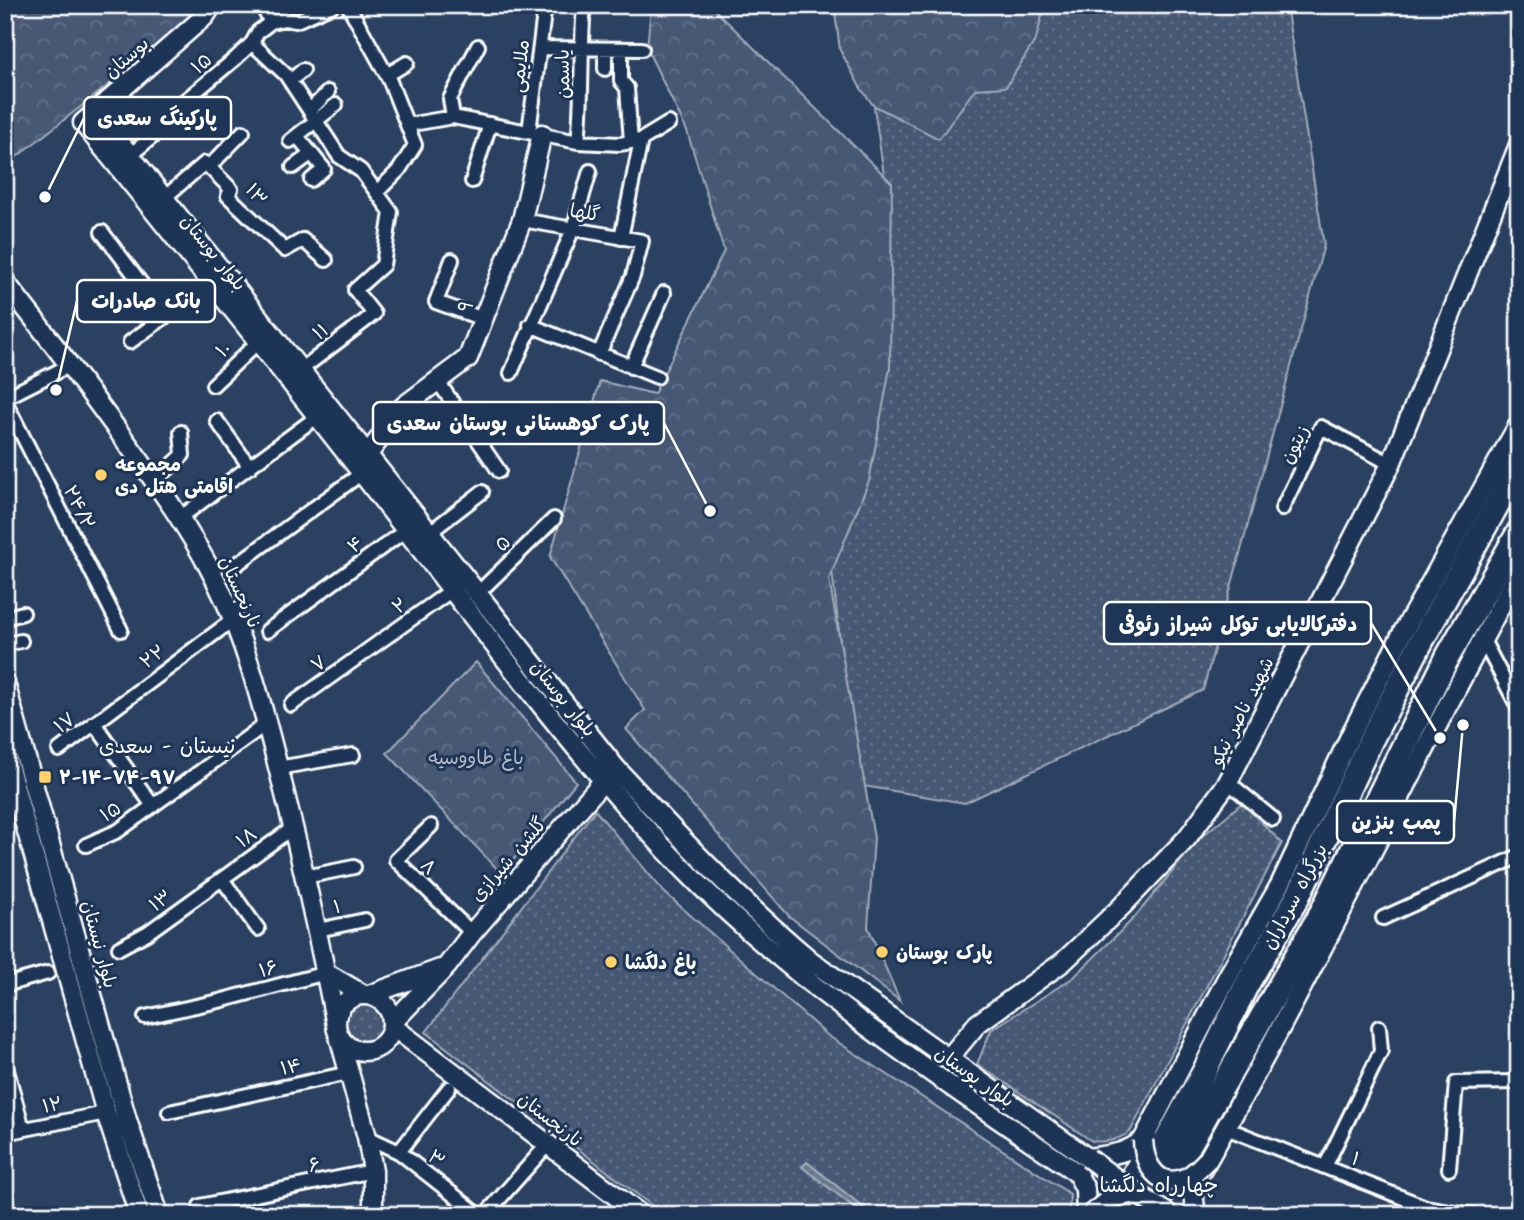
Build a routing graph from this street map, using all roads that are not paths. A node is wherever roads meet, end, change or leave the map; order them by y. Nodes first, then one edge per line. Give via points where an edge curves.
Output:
1 (212, 5) edge
2 (261, 5) edge
3 (333, 5) edge
4 (348, 5) edge
5 (545, 5) edge
6 (584, 5) edge
7 (271, 22) junction
8 (252, 43) junction
9 (478, 46) dead end
10 (541, 48) junction
11 (580, 50) junction
12 (605, 50) junction
13 (621, 50) junction
14 (642, 50) dead end
15 (407, 63) dead end
16 (605, 69) dead end
17 (303, 71) dead end
18 (387, 75) junction
19 (290, 81) junction
20 (328, 92) dead end
21 (336, 104) dead end
22 (313, 115) junction
23 (89, 117) junction
24 (453, 117) junction
25 (669, 123) dead end
26 (490, 124) junction
27 (407, 125) junction
28 (243, 132) dead end
29 (536, 133) junction
30 (636, 141) junction
31 (578, 142) junction
32 (1519, 145) edge
33 (311, 154) junction
34 (130, 155) junction
35 (209, 167) junction
36 (293, 167) dead end
37 (590, 171) dead end
38 (312, 180) dead end
39 (472, 181) dead end
40 (377, 192) junction
41 (164, 198) junction
42 (522, 220) junction
43 (573, 229) junction
44 (102, 232) dead end
45 (621, 238) junction
46 (326, 260) dead end
47 (452, 260) dead end
48 (5, 282) edge
49 (212, 283) junction
50 (664, 293) dead end
51 (166, 316) junction
52 (483, 319) junction
53 (530, 325) junction
54 (259, 341) junction
55 (131, 342) dead end
56 (599, 354) junction
57 (70, 365) junction
58 (631, 367) junction
59 (511, 373) dead end
60 (295, 374) junction
61 (657, 377) dead end
62 (438, 380) junction
63 (213, 385) dead end
64 (5, 400) edge
65 (318, 416) junction
66 (217, 421) dead end
67 (1519, 424) edge
68 (181, 432) dead end
69 (368, 454) junction
70 (1391, 464) junction
71 (1519, 465) edge
72 (250, 467) junction
73 (499, 471) dead end
74 (362, 472) junction
75 (155, 481) junction
76 (482, 492) dead end
77 (1282, 509) dead end
78 (181, 517) junction
79 (554, 520) dead end
80 (406, 530) junction
81 (429, 533) junction
82 (1519, 533) edge
83 (233, 567) dead end
84 (1518, 576) edge
85 (452, 590) junction
86 (477, 594) junction
87 (23, 613) dead end
88 (5, 618) edge
89 (233, 619) junction
90 (487, 621) junction
91 (121, 630) dead end
92 (267, 631) dead end
93 (1482, 638) junction
94 (21, 640) dead end
95 (5, 644) edge
96 (367, 652) joint
97 (5, 683) edge
98 (291, 705) dead end
99 (1519, 709) edge
100 (94, 723) junction
101 (267, 723) junction
102 (1362, 735) junction
103 (59, 750) dead end
104 (5, 753) edge
105 (353, 755) dead end
106 (278, 768) junction
107 (609, 774) junction
108 (1228, 782) junction
109 (153, 806) junction
110 (1273, 819) dead end
111 (431, 826) dead end
112 (294, 827) junction
113 (86, 845) dead end
114 (1519, 856) edge
115 (354, 867) dead end
116 (305, 877) junction
117 (222, 879) junction
118 (1384, 918) dead end
119 (365, 920) dead end
120 (258, 929) dead end
121 (318, 930) junction
122 (472, 933) junction
123 (764, 934) junction
124 (118, 948) dead end
125 (447, 966) junction
126 (47, 973) dead end
127 (326, 973) junction
128 (5, 985) edge
129 (366, 995) junction
130 (145, 1017) dead end
131 (392, 1024) junction
132 (1379, 1027) dead end
133 (338, 1031) junction
134 (384, 1043) junction
135 (366, 1052) junction
136 (435, 1056) junction
137 (949, 1058) junction
138 (5, 1063) edge
139 (1205, 1070) junction
140 (350, 1078) junction
141 (1519, 1082) edge
142 (449, 1088) dead end
143 (169, 1112) dead end
144 (106, 1113) junction
145 (1226, 1128) junction
146 (23, 1129) junction
147 (5, 1133) edge
148 (367, 1137) junction
149 (1143, 1140) junction
150 (549, 1143) junction
151 (1519, 1150) edge
152 (399, 1153) junction
153 (1088, 1158) junction
154 (1208, 1160) junction
155 (1325, 1167) junction
156 (1519, 1167) edge
157 (1449, 1169) dead end
158 (373, 1171) junction
159 (1136, 1193) junction
160 (200, 1206) dead end
161 (638, 1214) edge
162 (139, 1215) edge
163 (159, 1215) edge
164 (373, 1215) edge
165 (479, 1215) edge
166 (485, 1215) edge
167 (1088, 1215) edge
168 (1110, 1215) edge
169 (1126, 1215) edge
170 (1150, 1215) edge
171 (1170, 1215) edge
172 (1196, 1215) edge
173 (1473, 1215) edge

1 - 23 main road, بوستان
2 - 7 street
3 - 7 street via 296,21
4 - 18 street
5 - 10 street, ملایمی
6 - 11 street, یاسمن
7 - 8 street
8 - 19 street
8 - 34 street, ۱۵ via 176,108 167,125
9 - 24 street via 450,99
10 - 11 street
10 - 29 street, ملایمی
11 - 12 street
11 - 31 street, یاسمن
12 - 13 street
12 - 16 street
13 - 14 street
13 - 30 street via 621,81 627,88
15 - 18 street
17 - 19 street
18 - 27 street
19 - 22 street
20 - 22 street
21 - 22 street
22 - 33 street via 294,138
22 - 40 street via 339,156 361,171
23 - 34 main road, بلوار بوستان
23 - 49 main road, بلوار بوستان
24 - 26 street
24 - 27 street
25 - 30 street
26 - 29 street
26 - 39 street
27 - 40 street via 415,145
28 - 35 street
29 - 31 street
29 - 42 main road, ۹
30 - 31 street
30 - 45 street
32 - 70 main road, شهید ناصر نیکو
33 - 36 street
33 - 38 street via 324,169
34 - 41 main road, بلوار بوستان
35 - 41 street via 205,163
35 - 46 street, ۱۳ via 231,189 229,196 285,250 303,240
37 - 43 street
40 - 60 street, ۱۱ via 391,212 383,265 355,290 374,314
41 - 60 main road, بلوار بوستان
42 - 43 street, گلها
42 - 52 main road, ۹
43 - 45 street, گلها
43 - 53 street
44 - 51 street
45 - 56 street, گلها via 642,241 633,276
47 - 52 street via 436,302
48 - 57 main road, نارنجستان
49 - 51 street
49 - 54 main road, بلوار بوستان
50 - 58 street
51 - 55 street
52 - 62 main road, ۹ via 468,358
53 - 56 street
53 - 59 street
54 - 60 main road, بلوار بوستان
54 - 63 street, ۱۰
56 - 58 street
57 - 64 street
57 - 75 main road, نارنجستان
58 - 61 street
60 - 65 main road, بلوار بوستان
60 - 69 main road, بلوار بوستان
62 - 69 main road, ۹ via 404,406
62 - 73 street
64 - 91 street, ۲۴/۲
65 - 72 street
65 - 74 main road, بلوار بوستان
66 - 72 street
67 - 102 main road via 1403,632
68 - 75 street via 183,455
69 - 81 main road, بلوار بوستان
70 - 77 street, زیتون via 1321,427
70 - 108 main road, شهید ناصر نیکو
71 - 102 highway, بزرگراه سرداران via 1421,642
72 - 78 street
74 - 80 main road, بلوار بوستان
74 - 83 street
75 - 78 main road, نارنجستان
76 - 81 street
78 - 89 main road, نارنجستان
79 - 86 street, ۵
80 - 85 main road, بلوار بوستان
80 - 92 street, ۴
81 - 86 main road, بلوار بوستان
82 - 170 highway, بزرگراه سرداران via 1448,656 1323,910
84 - 93 main road
85 - 90 main road, بلوار بوستان
85 - 96 street, ۲
86 - 90 main road, بلوار بوستان
87 - 88 street
89 - 100 street, ۲۲
89 - 101 main road, نارنجستان
90 - 107 main road, بلوار بوستان
93 - 99 street
93 - 145 main road
94 - 95 street
96 - 98 street, ۷
97 - 163 main road, بلوار نیستان via 123,1107
100 - 103 street, ۱۷
100 - 109 street
101 - 106 main road, نارنجستان
101 - 109 street, ۱۵
102 - 139 highway, بزرگراه سرداران via 1298,896
102 - 149 main road
104 - 144 main road, بلوار نیستان
105 - 106 street
106 - 112 main road, نارنجستان
107 - 122 main road, گلشن شیرازی
107 - 123 main road, بلوار بوستان via 680,865
108 - 110 street
108 - 137 main road, شهید ناصر نیکو via 1187,838 1121,907 1063,962 977,1024
109 - 113 street, ۱۵ via 118,831
111 - 122 street, ۸ via 396,860
112 - 116 main road, نارنجستان
112 - 117 street, ۱۸
114 - 118 street
115 - 116 street
116 - 121 main road, نارنجستان
117 - 120 street
117 - 124 street, ۱۳ via 147,933
119 - 121 street, ۱
121 - 127 main road, نارنجستان
122 - 125 main road, گلشن شیرازی
123 - 137 main road, بلوار بوستان
123 - 167 main road, بلوار بوستان via 844,1010 1077,1173 1085,1189
125 - 129 main road
125 - 131 main road, گلشن شیرازی
126 - 128 street
127 - 129 main road
127 - 130 street, ۱۶
127 - 133 main road, نارنجستان
129 - 131 main road via 386,1004
129 - 133 main road via 341,1008
131 - 134 main road
131 - 136 main road, نارنجستان
132 - 155 street via 1381,1051
133 - 135 main road via 351,1048
133 - 140 main road
134 - 135 main road
134 - 136 main road
135 - 140 main road
136 - 150 main road, نارنجستان
137 - 153 main road, بلوار بوستان
138 - 146 street
139 - 168 main road via 1160,1119
139 - 169 highway, بزرگراه سرداران
140 - 143 street, ۱۴
140 - 148 main road
141 - 157 street via 1456,1083
142 - 152 street
144 - 146 street, ۱۲
144 - 162 main road, بلوار نیستان
145 - 154 main road
145 - 155 street, ۱
146 - 147 street, ۱۲
148 - 152 street, ۳
148 - 158 main road
149 - 153 main road via 1131,1150
149 - 154 main road, bridge via 1147,1163 1165,1180 1188,1177
150 - 161 main road, نارنجستان
150 - 166 street
151 - 156 street
152 - 165 street, ۳
153 - 159 main road, بلوار بوستان, bridge
154 - 172 main road via 1192,1187
155 - 173 street, ۱ via 1426,1208
158 - 160 street, ۶
158 - 164 main road
159 - 167 main road, bridge via 1111,1198
159 - 170 main road, bridge
159 - 171 main road, بلوار بوستان, bridge

